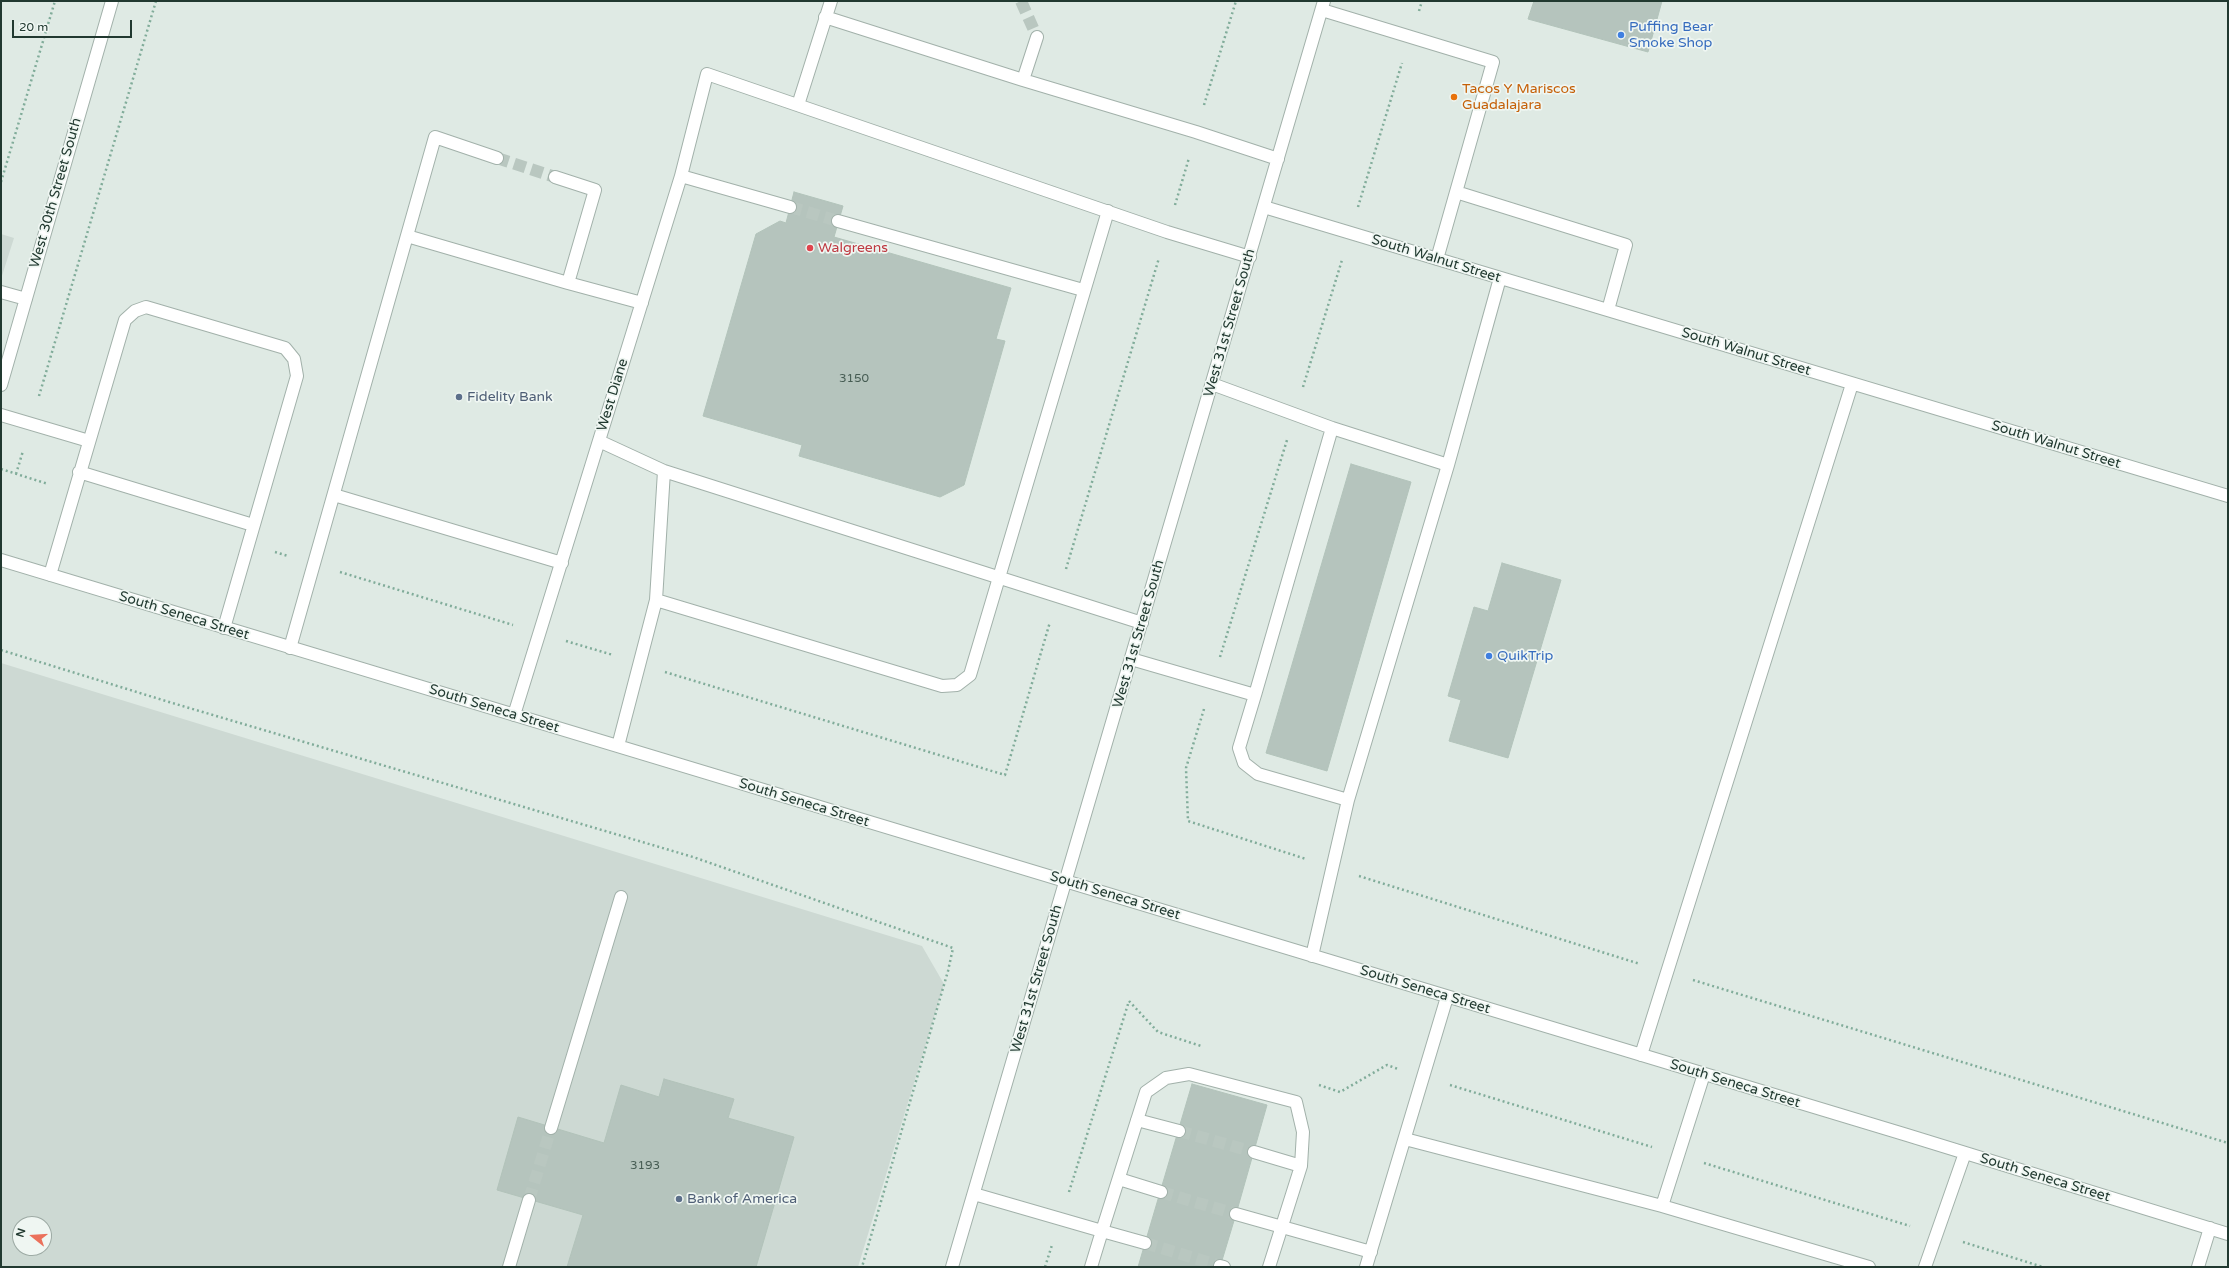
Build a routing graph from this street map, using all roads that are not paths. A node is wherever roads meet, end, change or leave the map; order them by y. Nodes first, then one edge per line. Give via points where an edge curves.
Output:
1 (112, 1) edge
2 (831, 1) edge
3 (1323, 6) edge
4 (826, 17) junction
5 (1037, 37) tunnel mouth
6 (1023, 80) junction
7 (798, 105) junction
8 (497, 158) tunnel mouth
9 (1278, 160) junction
10 (681, 176) junction
11 (555, 177) tunnel mouth
12 (1456, 192) junction
13 (790, 207) tunnel mouth
14 (1264, 207) junction
15 (1108, 211) junction
16 (838, 222) tunnel mouth
17 (407, 236) junction
18 (1250, 257) junction
19 (1437, 259) junction
20 (1500, 278) junction
21 (568, 283) junction
22 (1083, 290) junction
23 (1, 292) edge
24 (26, 299) junction
25 (642, 303) junction
26 (1608, 310) junction
27 (1212, 384) junction
28 (1852, 384) junction
29 (1, 385) edge
30 (1, 415) edge
31 (1332, 428) junction
32 (89, 440) junction
33 (599, 441) junction
34 (1448, 465) junction
35 (664, 471) junction
36 (80, 472) junction
37 (334, 495) junction
38 (2228, 496) edge
39 (253, 525) junction
40 (1, 560) edge
41 (562, 563) junction
42 (50, 575) junction
43 (1001, 576) junction
44 (656, 600) junction
45 (1142, 622) junction
46 (224, 628) junction
47 (290, 648) junction
48 (1131, 659) junction
49 (1255, 695) junction
50 (514, 715) junction
51 (618, 746) junction
52 (1348, 800) junction
53 (1066, 882) junction
54 (621, 897) dead end
55 (1312, 956) junction
56 (1447, 996) junction
57 (1641, 1055) junction
58 (1704, 1074) junction
59 (1137, 1120) junction
60 (552, 1128) tunnel mouth
61 (1179, 1131) tunnel mouth
62 (1405, 1139) junction
63 (1254, 1152) tunnel mouth
64 (1965, 1153) junction
65 (1301, 1166) junction
66 (1118, 1179) junction
67 (1161, 1192) tunnel mouth
68 (974, 1194) junction
69 (529, 1200) tunnel mouth
70 (1662, 1206) junction
71 (1236, 1214) tunnel mouth
72 (1282, 1226) junction
73 (2210, 1228) junction
74 (1102, 1231) junction
75 (2228, 1234) edge
76 (1145, 1244) tunnel mouth
77 (1371, 1252) junction
78 (509, 1267) edge
79 (952, 1267) edge
80 (1091, 1267) edge
81 (1269, 1267) edge
82 (1366, 1267) edge
83 (1869, 1267) edge
84 (1925, 1267) edge
85 (2198, 1267) edge

1 - 24 street, West 30th Street South
2 - 4 street
3 - 9 street, West 31st Street South
3 - 12 street via 1410,37 1493,62
4 - 6 street
4 - 7 street
5 - 6 street
6 - 9 street via 1196,132
7 - 10 street, West Diane via 707,74
7 - 15 street
8 - 17 street via 435,138
9 - 14 street, West 31st Street South
10 - 13 street
10 - 25 street, West Diane
11 - 21 street via 595,190
12 - 19 street
12 - 26 street via 1626,245
14 - 18 street, West 31st Street South
14 - 19 street, South Walnut Street
15 - 18 street
15 - 22 street
16 - 22 street
17 - 21 street
17 - 37 street
18 - 27 street, West 31st Street South
19 - 20 street, South Walnut Street
20 - 26 street, South Walnut Street
20 - 34 street
21 - 25 street
22 - 43 street
23 - 24 street
24 - 29 street, West 30th Street South
25 - 33 street, West Diane
26 - 28 street, South Walnut Street
27 - 31 street
27 - 45 street, West 31st Street South
28 - 38 street, South Walnut Street
28 - 57 street
30 - 32 street
31 - 34 street
31 - 49 street
32 - 36 street
32 - 39 street via 125,320 135,311 146,307 285,348 294,359 297,376
33 - 35 street
33 - 41 street, West Diane
34 - 52 street
35 - 43 street
35 - 44 street
36 - 39 street
36 - 42 street
37 - 41 street
37 - 47 street
39 - 46 street
40 - 42 street, South Seneca Street
41 - 50 street, West Diane
42 - 46 street, South Seneca Street
43 - 44 street via 970,675 957,685 942,686
43 - 45 street via 1058,597
44 - 51 street
45 - 48 street, West 31st Street South
46 - 47 street, South Seneca Street
47 - 50 street, South Seneca Street
48 - 49 street
48 - 53 street, West 31st Street South
49 - 52 street via 1239,748 1244,763 1258,774
50 - 51 street, South Seneca Street
51 - 53 street, South Seneca Street
52 - 55 street
53 - 55 street, South Seneca Street
53 - 68 street, West 31st Street South
54 - 60 street
55 - 56 street, South Seneca Street
56 - 57 street, South Seneca Street
56 - 62 street
57 - 58 street, South Seneca Street
58 - 64 street, South Seneca Street
58 - 70 street
59 - 61 street
59 - 65 street via 1146,1092 1166,1078 1189,1074 1296,1102 1303,1132
59 - 66 street
62 - 70 street
62 - 77 street
63 - 65 street
64 - 73 street, South Seneca Street
64 - 84 street
65 - 72 street
66 - 67 street
66 - 74 street
68 - 74 street
68 - 79 street, West 31st Street South
69 - 78 street
70 - 83 street
71 - 72 street
72 - 77 street
72 - 81 street
73 - 75 street, South Seneca Street
73 - 85 street
74 - 76 street
74 - 80 street
77 - 82 street

